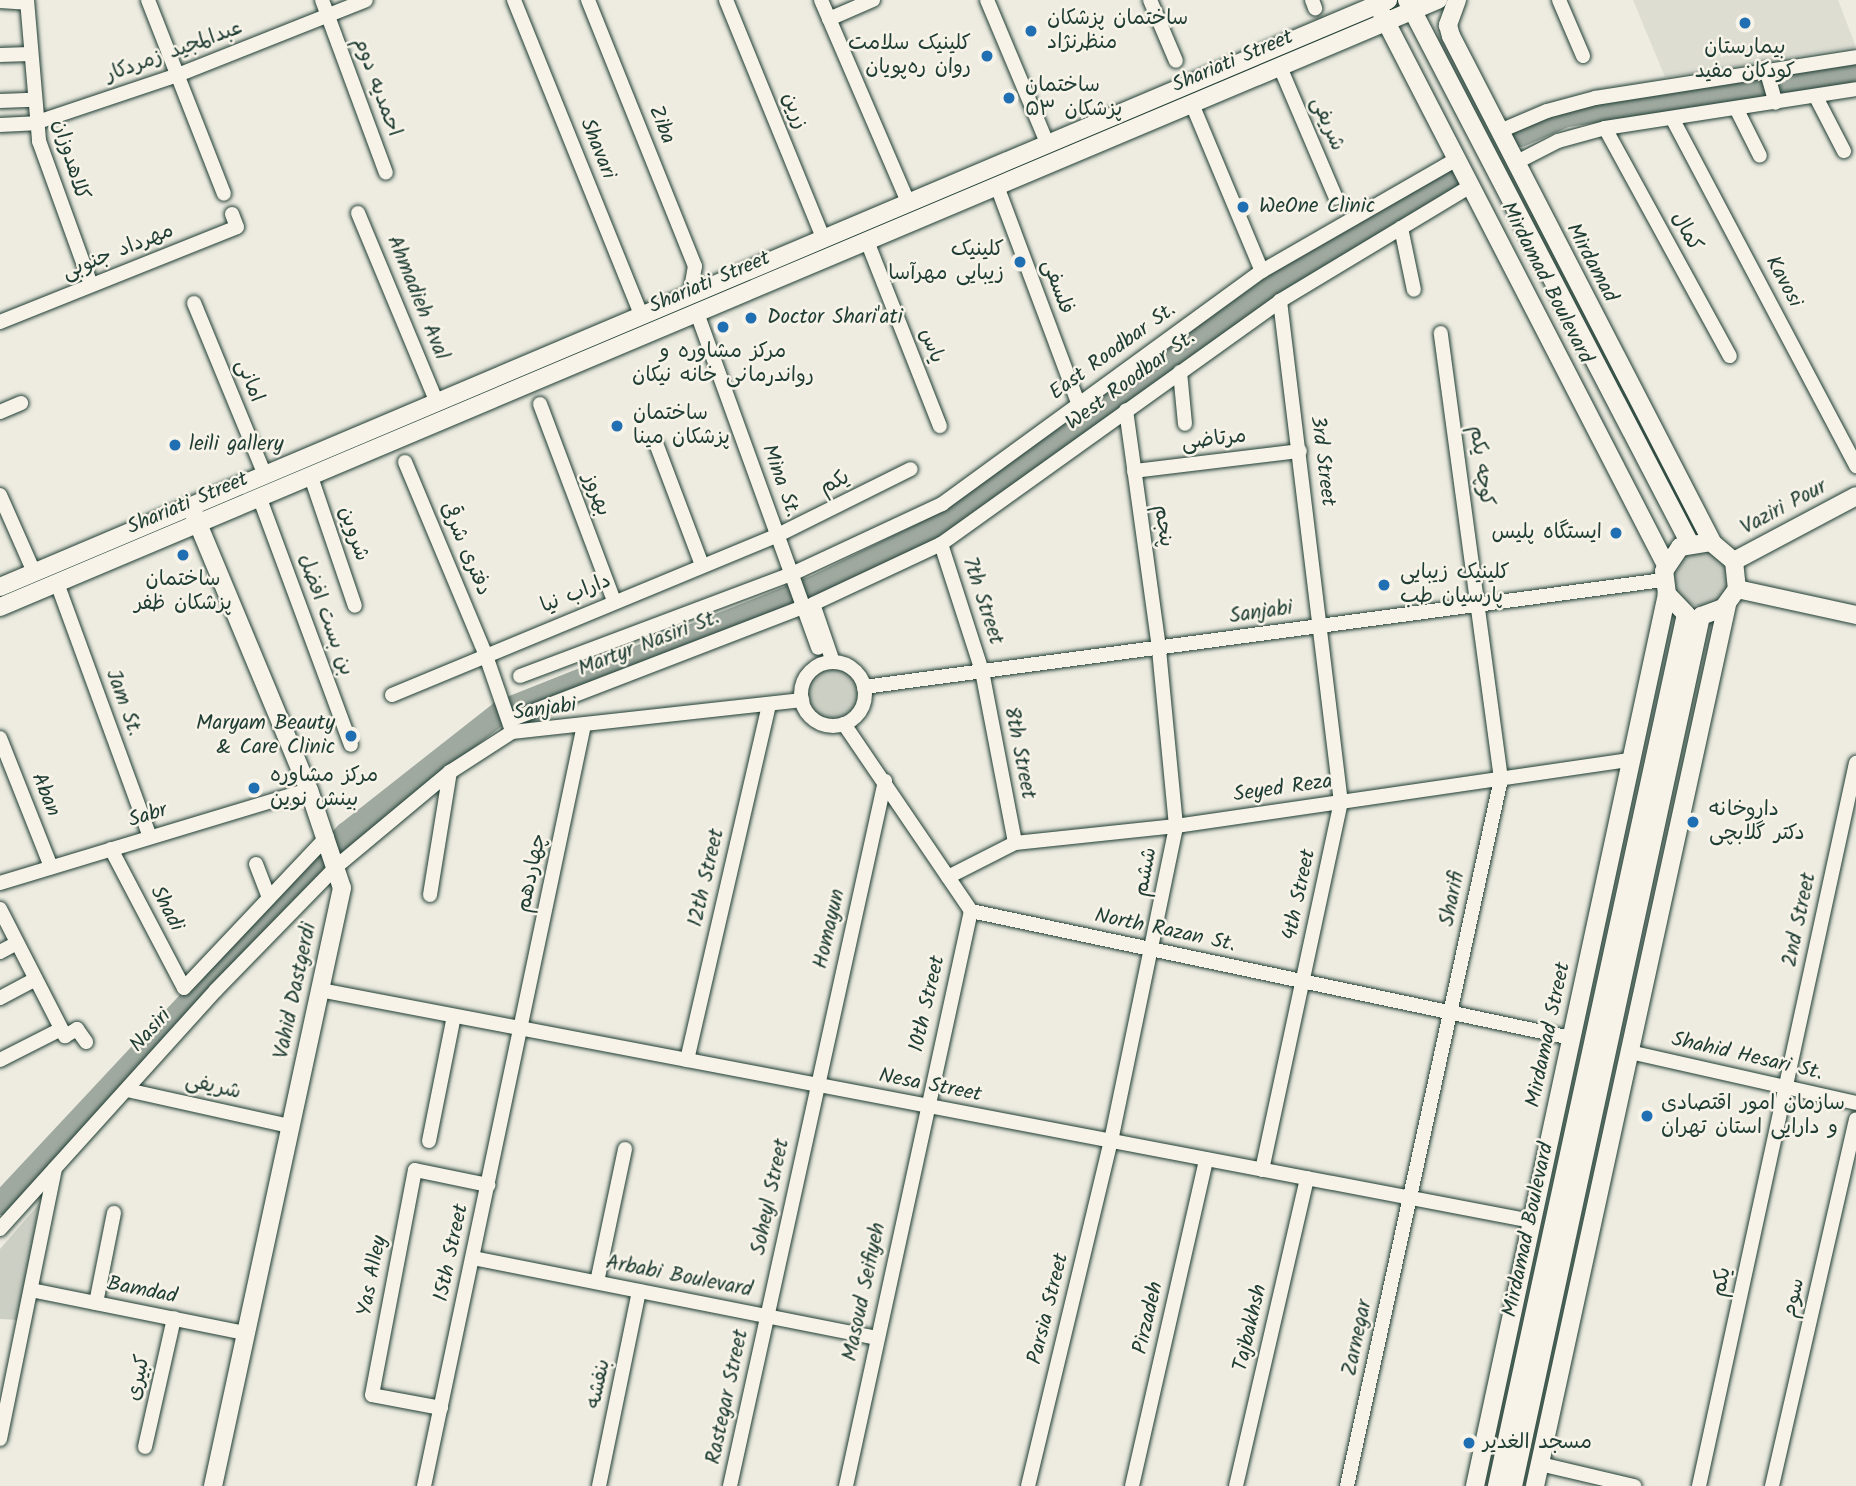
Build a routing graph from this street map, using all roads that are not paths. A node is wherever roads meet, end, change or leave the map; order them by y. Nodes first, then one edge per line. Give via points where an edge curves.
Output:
1 (148, 0) edge
2 (322, 0) edge
3 (366, 0) edge
4 (514, 0) edge
5 (588, 0) edge
6 (726, 0) edge
7 (821, 0) edge
8 (873, 0) edge
9 (987, 0) edge
10 (1150, 0) edge
11 (1438, 0) edge
12 (1457, 0) edge
13 (1559, 0) edge
14 (0, 2) edge
15 (27, 2) edge
16 (1383, 2) edge
17 (1410, 6) edge
18 (328, 15) junction
19 (829, 19) junction
20 (1386, 23) junction
21 (30, 54) junction
22 (0, 55) edge
23 (1583, 56) dead end
24 (1856, 57) edge
25 (1176, 61) dead end
26 (1280, 67) junction
27 (1766, 69) junction
28 (1442, 74) junction
29 (178, 75) junction
30 (1419, 85) junction
31 (1856, 89) edge
32 (1816, 97) junction
33 (33, 100) junction
34 (0, 101) edge
35 (1776, 103) junction
36 (1192, 104) junction
37 (1737, 110) junction
38 (1672, 118) junction
39 (35, 123) junction
40 (0, 125) edge
41 (1605, 128) junction
42 (1500, 131) junction
43 (1047, 143) junction
44 (1844, 150) dead end
45 (1760, 156) dead end
46 (1457, 159) junction
47 (1517, 162) junction
48 (386, 173) dead end
49 (997, 186) junction
50 (1471, 186) junction
51 (224, 194) dead end
52 (1336, 198) dead end
53 (908, 202) junction
54 (358, 213) dead end
55 (232, 214) dead end
56 (1401, 228) junction
57 (1549, 230) junction
58 (823, 238) junction
59 (867, 241) junction
60 (1262, 271) junction
61 (91, 285) junction
62 (1414, 290) dead end
63 (690, 295) junction
64 (1280, 301) junction
65 (194, 303) dead end
66 (1567, 307) junction
67 (697, 313) junction
68 (641, 314) junction
69 (0, 322) edge
70 (1441, 332) dead end
71 (1730, 356) dead end
72 (1180, 372) junction
73 (436, 400) junction
74 (20, 403) dead end
75 (1077, 403) junction
76 (540, 404) dead end
77 (1126, 410) junction
78 (0, 412) edge
79 (1185, 424) dead end
80 (940, 426) dead end
81 (364, 431) junction
82 (657, 446) dead end
83 (371, 451) junction
84 (1300, 451) junction
85 (1647, 461) junction
86 (405, 462) dead end
87 (1856, 466) edge
88 (911, 469) dead end
89 (1134, 471) junction
90 (265, 475) junction
91 (311, 477) junction
92 (1622, 480) junction
93 (0, 495) edge
94 (1856, 496) edge
95 (260, 499) junction
96 (201, 516) junction
97 (778, 535) junction
98 (1689, 542) junction
99 (1712, 542) junction
100 (941, 544) junction
101 (1734, 561) junction
102 (702, 565) junction
103 (34, 572) junction
104 (792, 574) junction
105 (1665, 580) junction
106 (57, 583) junction
107 (0, 587) edge
108 (1737, 589) junction
109 (614, 601) junction
110 (808, 605) junction
111 (1727, 605) junction
112 (355, 606) dead end
113 (1479, 606) junction
114 (0, 607) edge
115 (1694, 615) junction
116 (1856, 615) edge
117 (1323, 626) junction
118 (1159, 648) junction
119 (485, 653) junction
120 (828, 663) junction
121 (982, 671) junction
122 (520, 676) dead end
123 (864, 687) junction
124 (392, 695) dead end
125 (802, 700) junction
126 (769, 705) junction
127 (844, 724) junction
128 (584, 726) junction
129 (511, 727) junction
130 (0, 738) edge
131 (351, 745) dead end
132 (1631, 760) junction
133 (1856, 763) edge
134 (450, 772) junction
135 (1501, 779) junction
136 (885, 781) junction
137 (309, 790) junction
138 (1341, 803) junction
139 (1176, 826) junction
140 (150, 837) junction
141 (1015, 843) junction
142 (111, 849) junction
143 (332, 852) junction
144 (256, 864) dead end
145 (51, 867) junction
146 (948, 877) junction
147 (0, 883) edge
148 (430, 895) dead end
149 (269, 898) junction
150 (0, 909) edge
151 (971, 911) junction
152 (17, 943) junction
153 (1152, 950) junction
154 (0, 952) edge
155 (36, 979) junction
156 (1303, 982) junction
157 (184, 988) joint
158 (320, 990) junction
159 (0, 998) edge
160 (1449, 1014) junction
161 (454, 1016) junction
162 (61, 1029) junction
163 (521, 1029) junction
164 (1572, 1038) junction
165 (86, 1042) dead end
166 (1630, 1052) junction
167 (0, 1060) edge
168 (687, 1060) junction
169 (816, 1086) junction
170 (1786, 1087) junction
171 (127, 1090) junction
172 (1856, 1102) edge
173 (926, 1106) junction
174 (1856, 1120) edge
175 (290, 1126) junction
176 (429, 1141) dead end
177 (1111, 1141) junction
178 (625, 1149) dead end
179 (1206, 1159) junction
180 (56, 1167) junction
181 (1262, 1170) junction
182 (1307, 1178) junction
183 (488, 1185) junction
184 (1409, 1198) junction
185 (114, 1213) dead end
186 (1532, 1221) junction
187 (0, 1228) edge
188 (473, 1258) junction
189 (597, 1282) junction
190 (31, 1290) junction
191 (639, 1291) junction
192 (96, 1303) junction
193 (767, 1316) junction
194 (174, 1318) junction
195 (245, 1333) junction
196 (877, 1338) junction
197 (441, 1408) junction
198 (0, 1439) edge
199 (145, 1447) dead end
200 (1540, 1464) junction
201 (213, 1486) edge
202 (425, 1486) edge
203 (599, 1486) edge
204 (730, 1486) edge
205 (846, 1486) edge
206 (1028, 1486) edge
207 (1132, 1486) edge
208 (1236, 1486) edge
209 (1347, 1486) edge
210 (1475, 1486) edge
211 (1497, 1486) edge
212 (1513, 1486) edge
213 (1535, 1486) edge
214 (1634, 1486) edge
215 (1699, 1486) edge
216 (1772, 1486) edge

1 - 29 street
2 - 18 street, احمدیه دوم
3 - 18 street, عبدالمجید زمردکار
4 - 68 street, Shavari
5 - 63 street, Ziba via 695,266
6 - 58 street, زرین
7 - 19 street
8 - 19 street
9 - 43 street
10 - 25 street
11 - 17 main road, Shariati Street
12 - 42 main road, Mirdamad via 1448,25 1451,36
13 - 23 street
14 - 15 street
15 - 21 street, کلاهدوزان
16 - 20 main road, Mirdamad Boulevard
16 - 43 main road, Shariati Street
17 - 20 main road, Shariati Street
17 - 28 main road, Mirdamad Boulevard
18 - 29 street, عبدالمجید زمردکار
18 - 48 street, احمدیه دوم
19 - 53 street
20 - 26 main road, Shariati Street
20 - 30 main road, Mirdamad Boulevard
21 - 22 street
21 - 33 street, کلاهدوزان
24 - 27 street
26 - 36 main road, Shariati Street
26 - 52 street, شریفی
27 - 35 street
27 - 42 street via 1595,98
28 - 30 main road via 1427,73
28 - 66 main road, Mirdamad Boulevard
29 - 39 street, عبدالمجید زمردکار
29 - 51 street
30 - 46 main road, Mirdamad Boulevard
31 - 32 street
32 - 35 street
32 - 44 street
33 - 34 street
33 - 39 street, کلاهدوزان
35 - 37 street
36 - 49 main road, Shariati Street
36 - 60 street
37 - 38 street
37 - 45 street
38 - 41 street
38 - 87 street, Kavosi
39 - 40 street, عبدالمجید زمردکار
39 - 61 street, کلاهدوزان
41 - 47 street via 1558,141
41 - 71 street, کمال
42 - 47 main road, Mirdamad
43 - 53 main road, Shariati Street
46 - 50 main road, Mirdamad Boulevard
46 - 60 street, East Roodbar St.
47 - 57 main road, Mirdamad
49 - 59 main road, Shariati Street
49 - 75 street, فلسفی
50 - 56 street, West Roodbar St.
50 - 92 main road, Mirdamad Boulevard
53 - 58 main road, Shariati Street
54 - 73 street, Ahmadieh Aval
55 - 61 street, مهرداد جنوبی via 237,227
56 - 62 street
56 - 64 street, West Roodbar St.
57 - 66 main road
57 - 99 main road, Mirdamad
58 - 63 main road, Shariati Street
59 - 67 main road, Shariati Street
59 - 80 street, یاس
60 - 75 street, East Roodbar St.
61 - 69 street, مهرداد جنوبی
63 - 68 main road, Shariati Street
64 - 72 street, West Roodbar St.
64 - 84 street, 3rd Street
65 - 90 street, امانی
66 - 85 main road, Mirdamad Boulevard
67 - 83 main road, Shariati Street
67 - 97 street, Mina St.
68 - 73 main road, Shariati Street
70 - 113 street, کوچه یکم
72 - 77 street, West Roodbar St.
72 - 79 street
73 - 81 main road, Shariati Street
74 - 78 street
75 - 104 street, East Roodbar St. via 942,504
76 - 109 street, بهروز
77 - 89 street, پنجم
77 - 100 street, West Roodbar St.
81 - 83 main road
81 - 90 main road, Shariati Street
82 - 102 street
83 - 91 main road, Shariati Street
84 - 89 street, مرتاضی
84 - 117 street, 3rd Street
85 - 92 main road via 1648,492 1642,494
85 - 98 main road, Mirdamad Boulevard
86 - 119 street, دفتری شرقی
88 - 97 street, یکم
89 - 118 street, پنجم
90 - 96 main road, Shariati Street
91 - 95 main road, Shariati Street
91 - 112 street, شروین
92 - 105 main road, Mirdamad Boulevard
93 - 103 street
94 - 101 main road, Vaziri Pour
95 - 96 main road, Shariati Street
95 - 131 street, بن بست افضل
96 - 103 main road, Shariati Street
96 - 106 main road, Shariati Street
96 - 137 main road, Vahid Dastgerdi via 210,554
97 - 102 street, داراب نیا
97 - 104 street, Mina St.
98 - 99 main road
98 - 105 main road via 1672,553
99 - 101 main road
100 - 110 street, West Roodbar St.
100 - 121 street, 7th Street
101 - 108 main road
102 - 109 street, داراب نیا
103 - 107 main road, Shariati Street
104 - 110 street, Mina St.
104 - 122 street, Martyr Nasiri St.
105 - 113 street, Sanjabi
105 - 115 main road
105 - 132 main road, Mirdamad Street
106 - 114 main road, Shariati Street
106 - 140 street, Jam St.
108 - 111 main road
108 - 116 main road
109 - 119 street, داراب نیا
110 - 120 street, Mina St.
110 - 129 street, Martyr Nasiri St.
111 - 115 main road
111 - 166 main road
113 - 117 street, Sanjabi
113 - 135 street, Sharifi
115 - 211 main road, Mirdamad Boulevard
115 - 212 main road, Mirdamad Boulevard
117 - 118 street, Sanjabi
117 - 138 street, 4th Street
118 - 121 street, Sanjabi
118 - 139 street, ششم
119 - 124 street, داراب نیا
119 - 129 street, دفتری شرقی
120 - 123 street via 856,672
120 - 125 street via 809,674
121 - 123 street, Sanjabi
121 - 141 street, 8th Street
123 - 127 street via 863,705
125 - 126 street, Sanjabi
125 - 127 street via 822,724
126 - 128 street, Sanjabi
126 - 168 street, 12th Street
127 - 136 street
128 - 129 street, Sanjabi
128 - 163 street, چهاردهم
129 - 134 street, Sanjabi
130 - 145 street, Aban
132 - 135 street, Seyed Reza
132 - 164 main road, Mirdamad Street
133 - 170 street, 2nd Street
134 - 143 street, Sanjabi
134 - 148 street
135 - 138 street, Seyed Reza
135 - 160 street, Sharifi
136 - 146 street
136 - 169 street, Homayun
137 - 140 street, Sabr
137 - 143 main road, Vahid Dastgerdi
138 - 139 street, Seyed Reza
138 - 156 street, 4th Street
139 - 141 street, Seyed Reza
139 - 153 street, ششم
140 - 142 street, Sabr
141 - 146 street, Seyed Reza
142 - 145 street, Sabr
142 - 157 street, Shadi
143 - 149 street, Nasiri
143 - 158 main road, Vahid Dastgerdi via 342,888
143 - 171 street, Nasiri
144 - 149 street
145 - 147 street, Sabr
146 - 151 street
149 - 157 street, Nasiri
150 - 152 street
151 - 153 street, North Razan St.
151 - 173 street, 10th Street
152 - 154 street
152 - 155 street
153 - 156 street, North Razan St.
153 - 177 street, ششم
155 - 159 street
155 - 162 street
156 - 160 street, North Razan St.
156 - 181 street, 4th Street
158 - 161 street, Nesa Street
158 - 175 main road, Vahid Dastgerdi
160 - 164 street, North Razan St.
160 - 184 street, Sharifi
161 - 163 street, Nesa Street
161 - 176 street
162 - 165 street via 65,1036 77,1029
162 - 167 street
163 - 168 street, Nesa Street
163 - 183 street, 15th Street
164 - 186 main road, Mirdamad Street
166 - 170 street, Shahid Hesari St.
166 - 200 main road
168 - 169 street, Nesa Street
169 - 173 street, Nesa Street
169 - 193 street, Soheyl Street
170 - 172 street, Shahid Hesari St.
170 - 215 street, یکم
171 - 175 street, شریفی
171 - 180 street, Nasiri
173 - 177 street, Nesa Street
173 - 196 street, Masoud Seifiyeh
174 - 216 street, سوم
175 - 195 main road, Vahid Dastgerdi
177 - 179 street, Nesa Street
177 - 206 street, Parsia Street
178 - 189 street
179 - 181 street, Nesa Street
179 - 207 street, Pirzadeh
180 - 187 street, Nasiri
180 - 190 street
181 - 182 street, Nesa Street
182 - 184 street, Nesa Street
182 - 208 street, Tajbakhsh
183 - 188 street, 15th Street
183 - 197 street, Yas Alley via 415,1170 372,1395
184 - 186 street, Nesa Street
184 - 209 street, Zarnegar
185 - 192 street
186 - 210 main road, Mirdamad Street
188 - 189 street, Arbabi Boulevard
188 - 197 street, 15th Street
189 - 191 street, Arbabi Boulevard
190 - 192 street, Bamdad
190 - 198 street
191 - 193 street, Arbabi Boulevard
191 - 203 street, بنفشه
192 - 194 street, Bamdad
193 - 196 street, Arbabi Boulevard
193 - 204 street, Rastegar Street
194 - 195 street, Bamdad
194 - 199 street, کبیری
195 - 201 main road, Vahid Dastgerdi
196 - 205 street, Masoud Seifiyeh
197 - 202 street, 15th Street
200 - 213 main road
200 - 214 street

